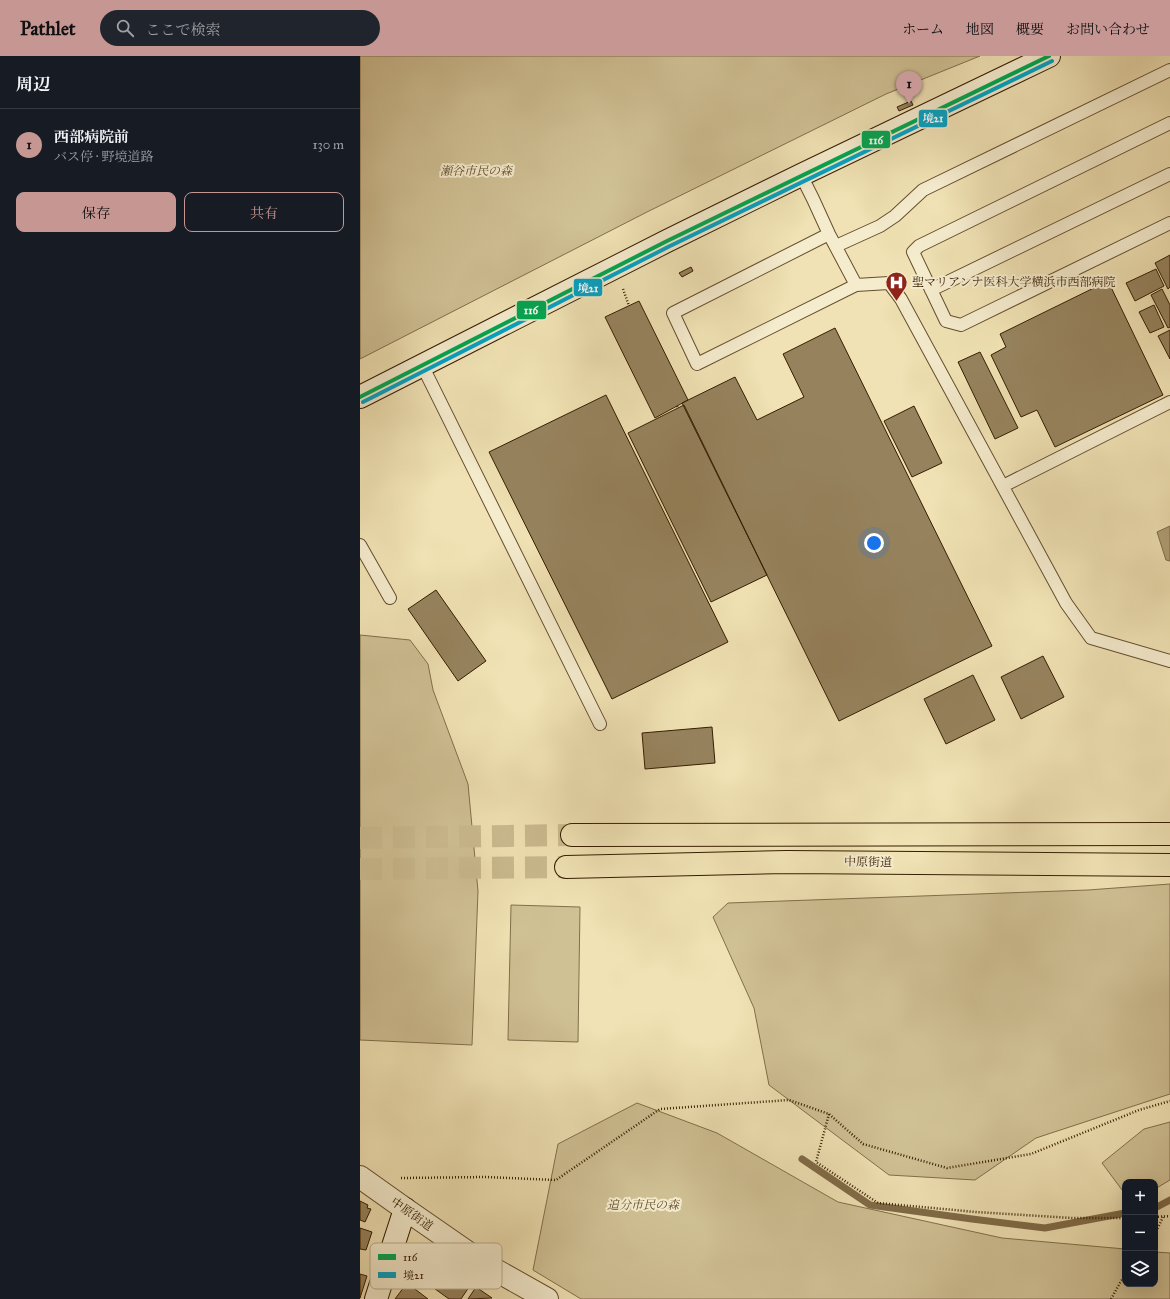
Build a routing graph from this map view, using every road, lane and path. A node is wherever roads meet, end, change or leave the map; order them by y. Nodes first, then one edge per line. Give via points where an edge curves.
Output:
1 (1049, 56) edge
2 (1170, 70) edge
3 (1170, 123) edge
4 (1170, 174) edge
5 (801, 175) junction
6 (1170, 223) edge
7 (829, 234) junction
8 (836, 246) junction
9 (856, 285) junction
10 (623, 288) dead end
11 (931, 290) junction
12 (628, 306) dead end
13 (422, 365) junction
14 (360, 397) edge
15 (1170, 402) edge
16 (1002, 486) junction
17 (360, 544) edge
18 (390, 598) dead end
19 (1170, 661) edge
20 (600, 724) dead end
21 (1170, 834) edge
22 (572, 835) tunnel mouth
23 (1170, 865) edge
24 (566, 867) tunnel mouth
25 (1170, 1101) edge
26 (829, 1114) junction
27 (362, 1178) edge
28 (405, 1209) junction
29 (1170, 1216) edge
30 (1158, 1217) edge
31 (1163, 1217) junction
32 (1122, 1218) edge
33 (1158, 1228) edge
34 (394, 1243) edge
35 (454, 1243) edge
36 (502, 1274) edge
37 (1122, 1279) edge
38 (379, 1289) edge
39 (376, 1299) edge
40 (547, 1299) edge
41 (1111, 1299) edge

1 - 5 street
2 - 8 lane via 923,190 880,226
3 - 11 lane via 919,246 913,252
4 - 11 lane
5 - 7 lane
5 - 13 street
6 - 11 lane via 961,325 946,321
7 - 8 lane
7 - 9 lane via 673,313 697,364
8 - 9 lane
9 - 16 lane via 889,283 901,299
10 - 12 path
13 - 14 street
13 - 20 lane
15 - 16 lane
16 - 19 lane via 1066,603 1091,638
17 - 18 lane
21 - 22 main road
23 - 24 main road, 中原街道 via 787,862
25 - 26 path via 1139,1110 1031,1154 947,1168 863,1144
26 - 27 path via 789,1100 660,1109 556,1180 486,1177
26 - 32 path via 816,1162 878,1203 1072,1218
27 - 28 street, 中原街道
28 - 34 street
28 - 35 street, 中原街道
29 - 31 path
30 - 31 path
31 - 33 path
36 - 40 street, 中原街道
37 - 41 path
38 - 39 street

